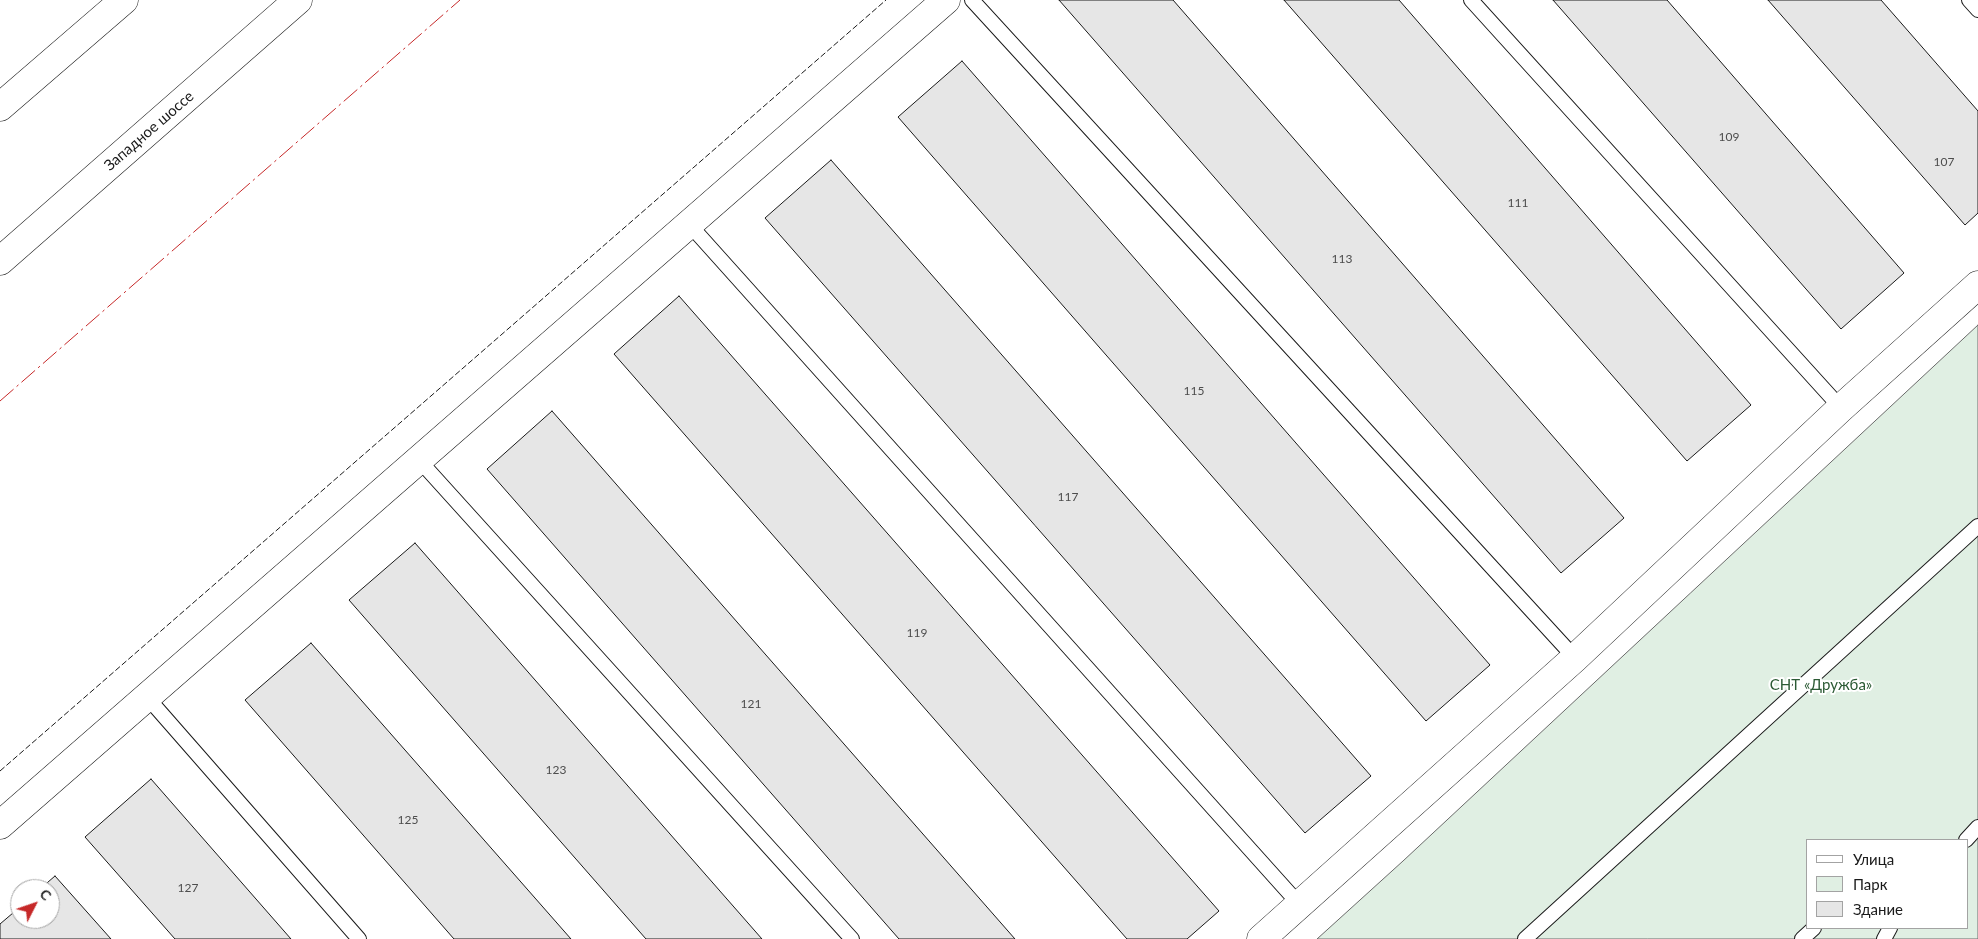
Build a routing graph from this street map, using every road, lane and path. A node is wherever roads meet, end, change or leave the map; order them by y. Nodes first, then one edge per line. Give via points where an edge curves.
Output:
1 (124, 0) edge
2 (298, 0) edge
3 (946, 0) edge
4 (972, 0) edge
5 (1471, 0) edge
6 (1969, 0) edge
7 (1978, 10) edge
8 (0, 107) edge
9 (689, 224) junction
10 (0, 261) edge
11 (1978, 285) edge
12 (1841, 408) junction
13 (418, 460) junction
14 (1978, 526) edge
15 (1575, 658) junction
16 (147, 697) junction
17 (0, 825) edge
18 (1978, 827) edge
19 (1967, 839) edge
20 (1299, 904) junction
21 (1813, 929) edge
22 (359, 939) edge
23 (852, 939) edge
24 (1261, 939) edge
25 (1525, 939) edge
26 (1802, 939) edge

1 - 8 street
2 - 10 street, Западное шоссе
3 - 9 street
4 - 15 lane
5 - 12 lane
6 - 7 lane
9 - 13 street
9 - 20 lane
11 - 12 street
12 - 15 street
13 - 16 street
13 - 23 lane
14 - 25 lane
15 - 20 street
16 - 17 street
16 - 22 lane
18 - 19 lane
20 - 24 street
21 - 26 lane

